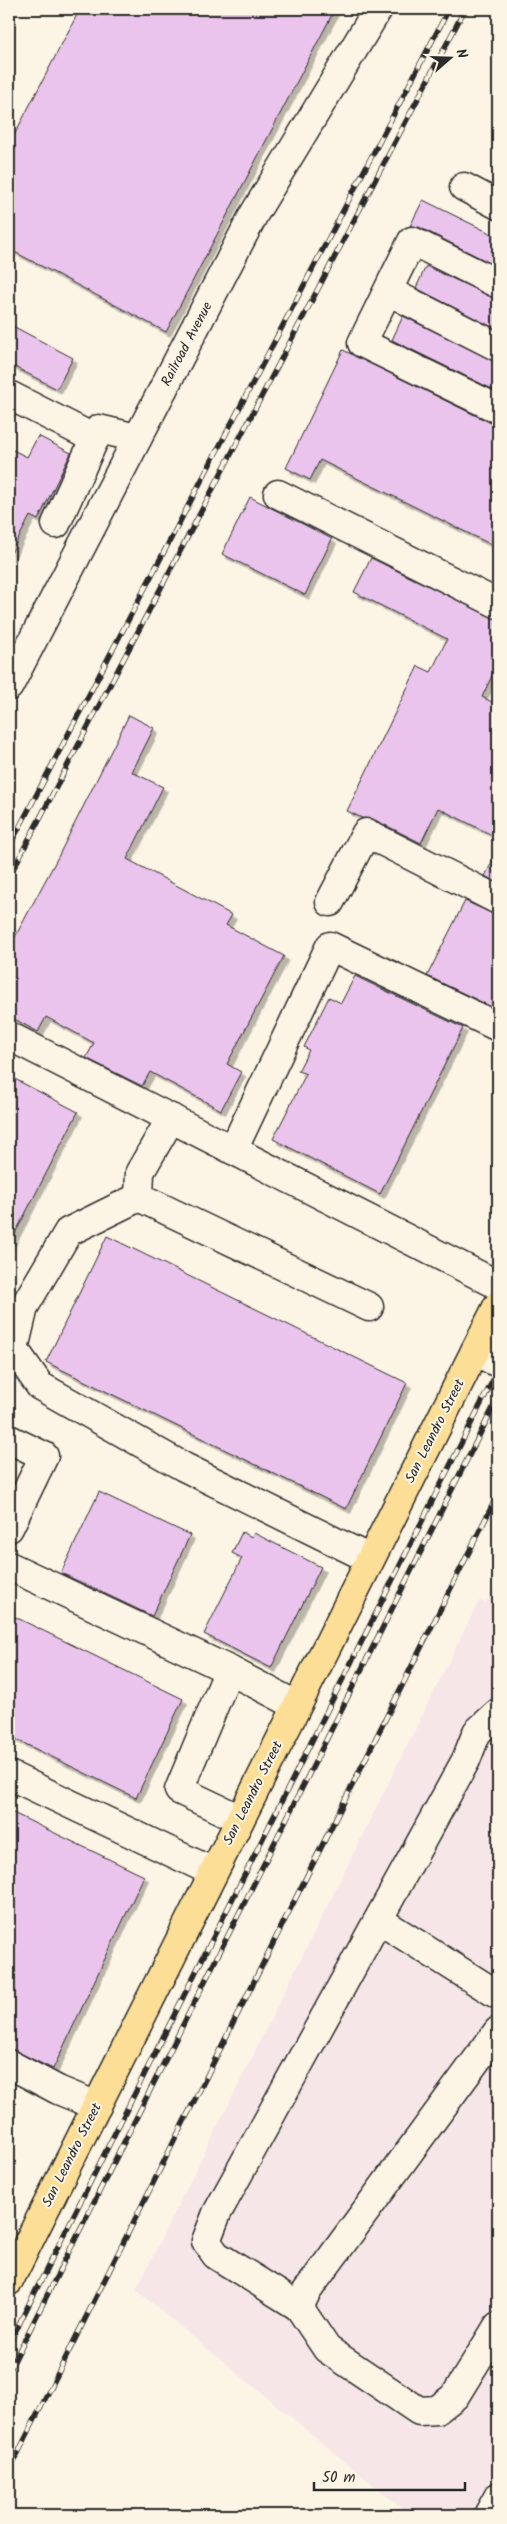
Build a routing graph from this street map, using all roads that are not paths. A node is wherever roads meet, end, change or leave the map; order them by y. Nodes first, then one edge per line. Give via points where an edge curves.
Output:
1 (378, 9) edge
2 (464, 187) dead end
3 (498, 205) edge
4 (498, 284) edge
5 (388, 291) junction
6 (498, 347) edge
7 (9, 395) edge
8 (498, 410) edge
9 (137, 438) junction
10 (95, 439) junction
11 (278, 494) dead end
12 (56, 524) dead end
13 (498, 604) edge
14 (9, 686) edge
15 (498, 900) edge
16 (330, 902) dead end
17 (498, 1027) edge
18 (9, 1036) edge
19 (171, 1118) junction
20 (233, 1150) junction
21 (139, 1197) junction
22 (498, 1285) edge
23 (498, 1305) edge
24 (369, 1307) dead end
25 (487, 1357) edge
26 (9, 1439) edge
27 (9, 1528) edge
28 (370, 1559) junction
29 (9, 1566) edge
30 (229, 1670) junction
31 (296, 1706) junction
32 (498, 1713) edge
33 (9, 1775) edge
34 (240, 1819) junction
35 (213, 1872) junction
36 (379, 1920) junction
37 (498, 1995) edge
38 (498, 2031) edge
39 (9, 2064) edge
40 (97, 2106) junction
41 (9, 2281) edge
42 (299, 2306) junction
43 (498, 2326) edge
44 (498, 2497) edge
45 (488, 2515) edge

1 - 9 street, Railroad Avenue via 254,214
2 - 3 street
4 - 5 street via 412,241
5 - 6 street
5 - 8 street via 362,343
7 - 10 street
9 - 10 street via 99,429
9 - 14 street, Railroad Avenue
10 - 12 street
11 - 13 street
15 - 16 street via 366,833
17 - 20 street via 330,946
18 - 19 street
19 - 20 street
19 - 21 street via 140,1172
20 - 22 street
21 - 24 street
21 - 28 street via 68,1232 24,1307 14,1349 40,1386 184,1467
23 - 25 main road, San Leandro Street
25 - 28 main road, San Leandro Street
26 - 27 street via 44,1456
28 - 31 main road, San Leandro Street
29 - 30 street
30 - 31 street
30 - 34 street via 179,1790
31 - 34 main road, San Leandro Street
32 - 36 street via 477,1732 466,1760
33 - 35 street
34 - 35 main road, San Leandro Street
35 - 40 main road, San Leandro Street
36 - 37 street
36 - 42 street via 217,2213 206,2241 216,2255
38 - 42 street
39 - 40 street
40 - 41 main road, San Leandro Street
42 - 43 street via 327,2348 419,2411 437,2410 455,2396
44 - 45 street

